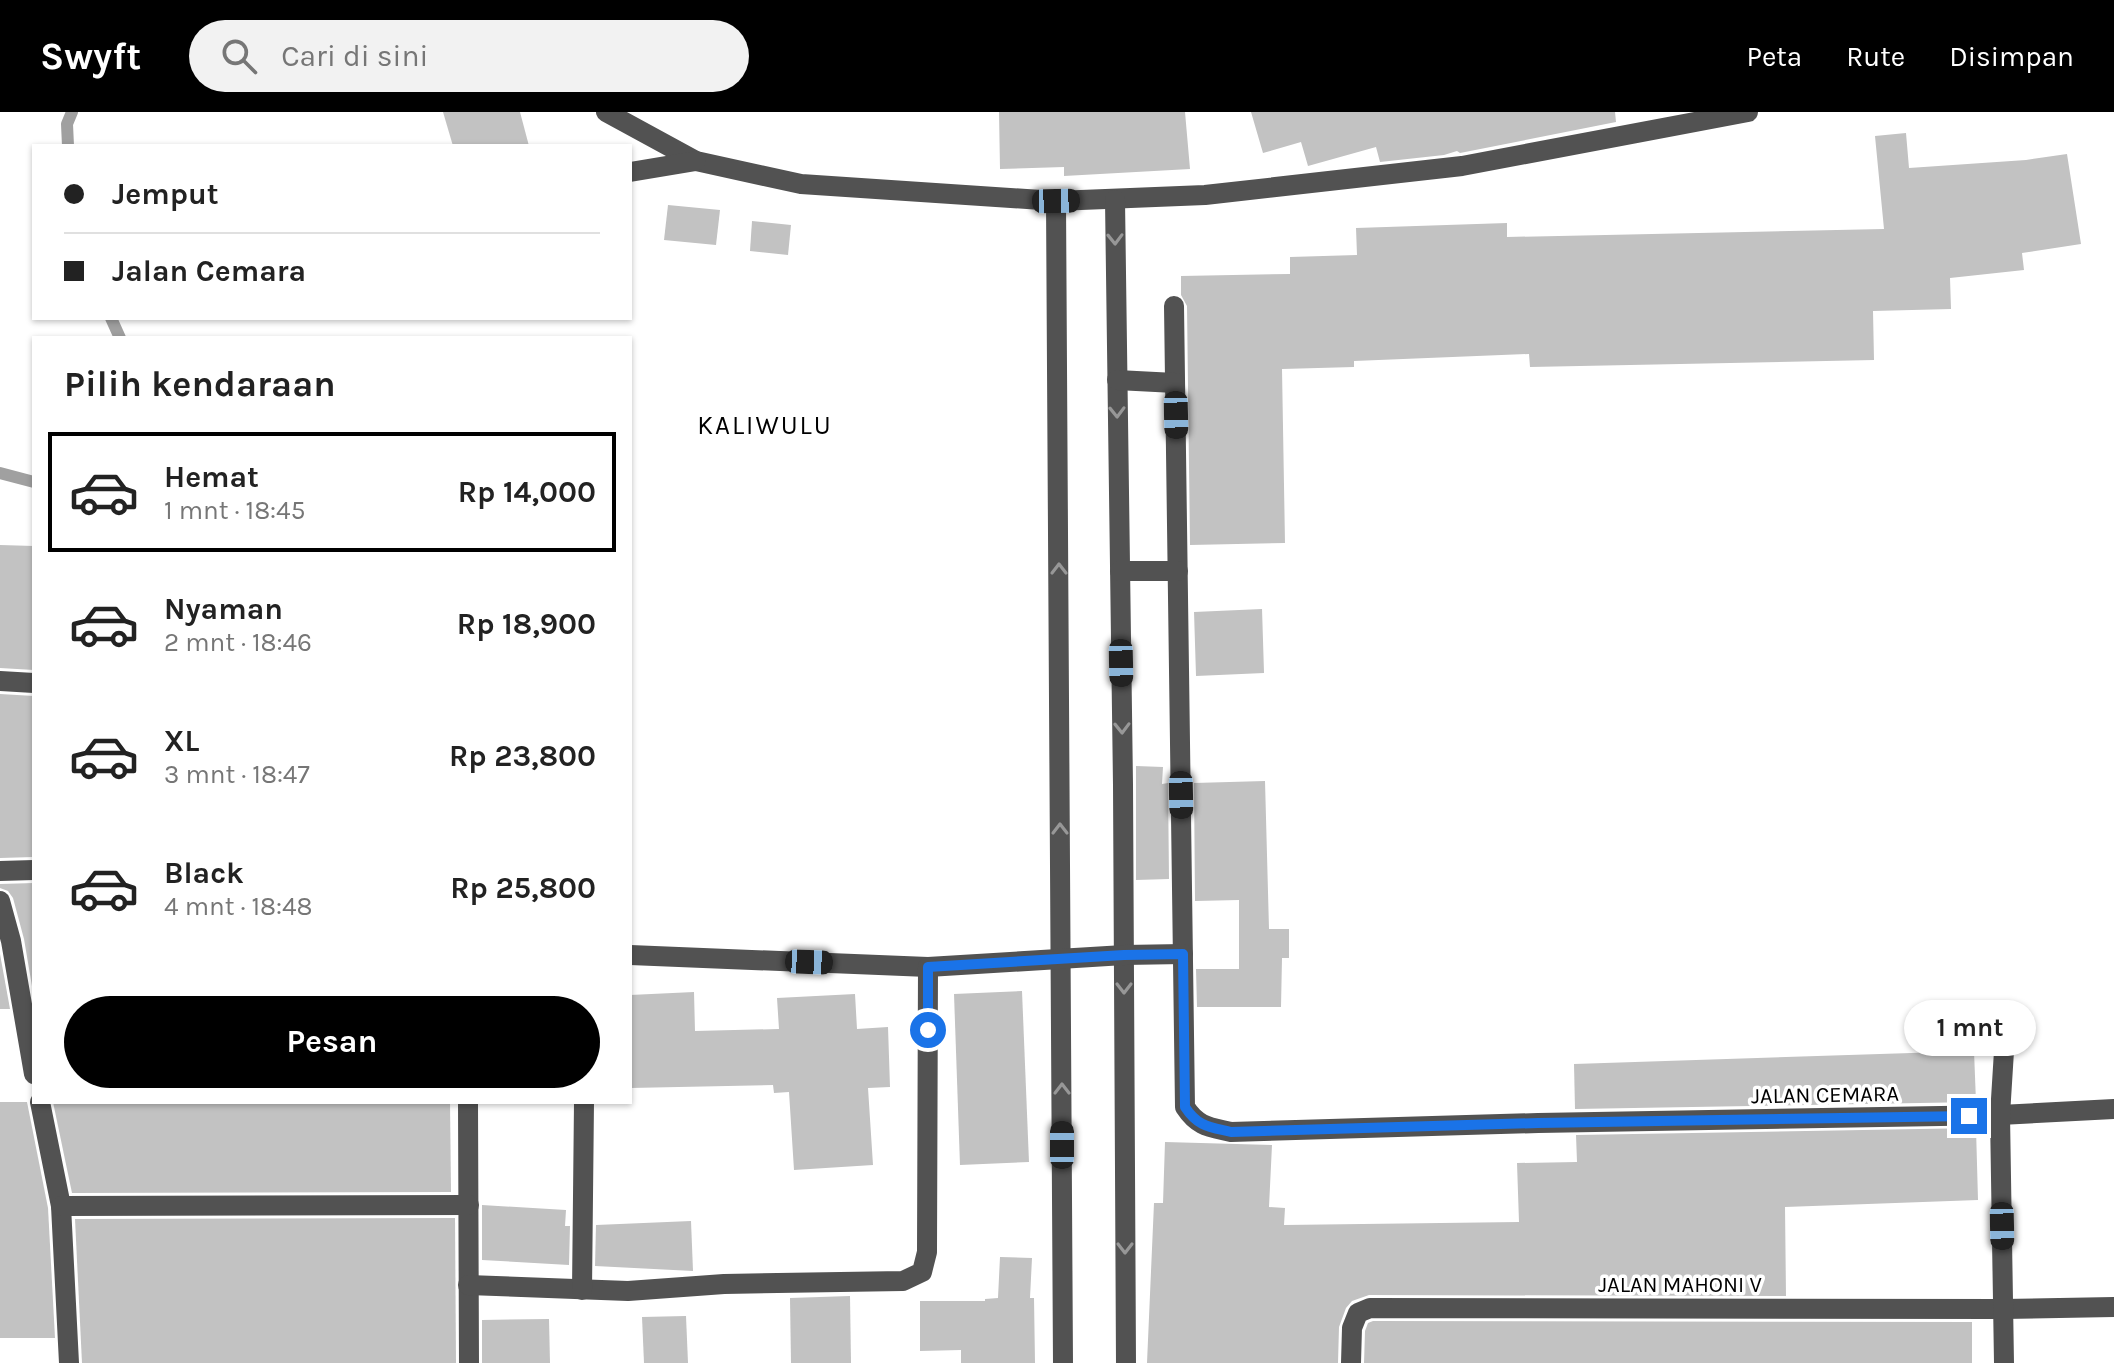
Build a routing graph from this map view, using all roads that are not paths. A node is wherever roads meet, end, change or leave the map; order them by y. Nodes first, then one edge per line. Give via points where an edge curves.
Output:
1 (606, 112) edge
2 (1748, 112) edge
3 (1709, 116) edge
4 (696, 161) junction
5 (632, 172) edge
6 (1115, 200) junction
7 (1056, 201) junction
8 (1174, 306) dead end
9 (1117, 380) junction
10 (1175, 383) junction
11 (1120, 571) junction
12 (1178, 571) junction
13 (0, 681) edge
14 (32, 683) edge
15 (32, 870) edge
16 (0, 871) edge
17 (0, 901) edge
18 (1183, 954) junction
19 (632, 955) edge
20 (1124, 955) junction
21 (1061, 959) junction
22 (928, 967) junction
23 (30, 1039) edge
24 (2004, 1051) dead end
25 (40, 1104) edge
26 (468, 1104) edge
27 (584, 1104) edge
28 (2114, 1109) edge
29 (2000, 1115) junction
30 (469, 1205) junction
31 (61, 1206) junction
32 (468, 1285) junction
33 (582, 1290) junction
34 (2114, 1307) edge
35 (2003, 1309) junction
36 (69, 1363) edge
37 (469, 1363) edge
38 (1063, 1363) edge
39 (1126, 1363) edge
40 (1351, 1363) edge
41 (2004, 1363) edge

1 - 4 street
2 - 3 street
3 - 6 street via 1462,166
4 - 5 street
4 - 7 street via 801,184
6 - 7 street
6 -> 9 street
21 -> 7 street
8 - 10 street, JALAN CEMARA
9 - 10 street
9 -> 11 street
10 - 12 street, JALAN CEMARA
11 - 12 street
11 -> 20 street
12 - 18 street, JALAN CEMARA
13 - 14 street
15 - 16 street
17 - 23 street
18 - 20 street
18 - 29 street, JALAN CEMARA via 1185,1107 1193,1120 1231,1132
19 - 22 street
20 - 21 street
20 -> 39 street
21 - 22 street
38 -> 21 street
22 - 33 street via 927,1252 922,1272 903,1281
24 - 29 street
25 - 31 street
26 - 30 street
27 - 33 street
28 - 29 street, JALAN CEMARA
29 - 35 street
30 - 31 street
30 - 32 street
31 - 36 street
32 - 33 street
32 - 37 street
34 - 35 street, JALAN MAHONI V
35 - 40 street, JALAN MAHONI V via 1370,1308 1358,1313 1352,1328
35 - 41 street

